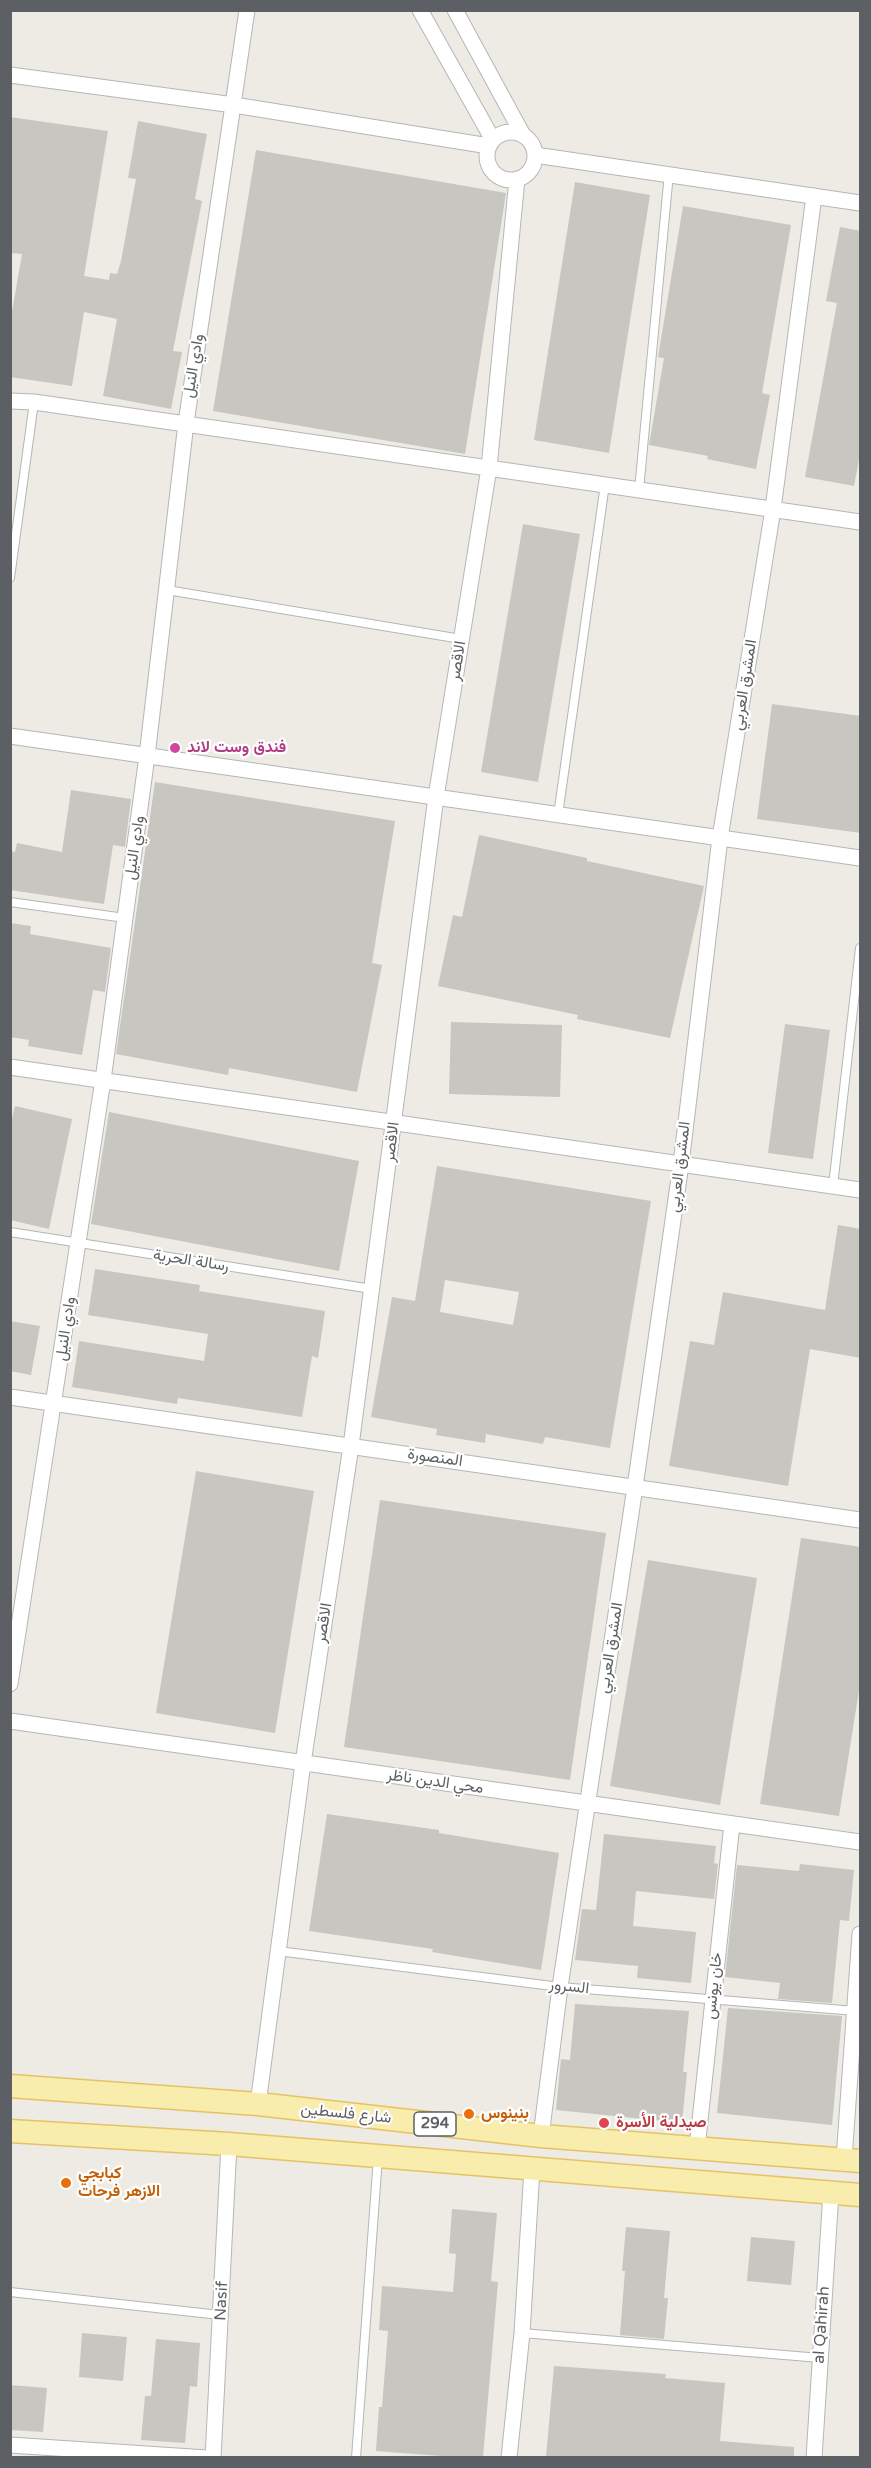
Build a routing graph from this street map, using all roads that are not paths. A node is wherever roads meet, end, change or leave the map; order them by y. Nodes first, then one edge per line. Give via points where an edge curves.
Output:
1 (247, 10) edge
2 (420, 10) edge
3 (455, 10) edge
4 (10, 75) edge
5 (234, 105) junction
6 (523, 135) junction
7 (491, 143) junction
8 (535, 155) junction
9 (669, 173) junction
10 (517, 179) junction
11 (814, 196) junction
12 (861, 204) edge
13 (10, 401) edge
14 (34, 402) junction
15 (186, 423) junction
16 (489, 468) junction
17 (605, 484) junction
18 (639, 490) junction
19 (773, 509) junction
20 (861, 522) edge
21 (10, 578) edge
22 (167, 590) junction
23 (461, 639) junction
24 (10, 736) edge
25 (147, 756) junction
26 (436, 797) junction
27 (558, 815) junction
28 (720, 838) junction
29 (861, 858) edge
30 (10, 902) edge
31 (125, 918) junction
32 (861, 948) edge
33 (10, 1067) edge
34 (103, 1080) junction
35 (394, 1123) junction
36 (681, 1164) junction
37 (833, 1186) junction
38 (861, 1191) edge
39 (10, 1232) edge
40 (79, 1244) junction
41 (372, 1289) junction
42 (10, 1397) edge
43 (55, 1403) junction
44 (351, 1446) junction
45 (635, 1487) junction
46 (861, 1520) edge
47 (10, 1684) edge
48 (10, 1721) edge
49 (303, 1763) junction
50 (587, 1803) junction
51 (732, 1824) junction
52 (861, 1842) edge
53 (861, 1934) edge
54 (278, 1951) junction
55 (560, 1987) junction
56 (713, 1999) junction
57 (859, 2012) edge
58 (10, 2086) edge
59 (258, 2104) junction
60 (10, 2131) edge
61 (541, 2136) junction
62 (229, 2144) junction
63 (697, 2148) junction
64 (378, 2157) junction
65 (853, 2160) edge
66 (532, 2169) junction
67 (831, 2192) junction
68 (861, 2195) edge
69 (10, 2292) edge
70 (222, 2315) junction
71 (522, 2333) junction
72 (820, 2358) junction
73 (10, 2445) edge
74 (207, 2457) edge
75 (213, 2457) edge
76 (356, 2457) edge
77 (509, 2457) edge
78 (814, 2457) edge

1 - 5 street, وادي النيل
2 - 7 street
3 - 6 street
4 - 5 street
5 - 7 street
5 - 15 street, وادي النيل
6 - 7 street via 507,132
6 - 8 street
7 - 10 street via 488,161 495,174
8 - 9 street
8 - 10 street via 530,170
9 - 11 street
9 - 18 lane
10 - 16 street, الاقصر
11 - 12 street
11 - 19 street, المشرق العربي
13 - 14 street
14 - 15 street
14 - 21 lane
15 - 16 street
15 - 22 street, وادي النيل
16 - 17 street
16 - 23 street, الاقصر
17 - 18 street
17 - 27 lane
18 - 19 street
19 - 20 street
19 - 28 street, المشرق العربي
22 - 23 lane
22 - 25 street, وادي النيل
23 - 26 street, الاقصر
24 - 25 street
25 - 26 street
25 - 31 street, وادي النيل
26 - 27 street
26 - 35 street, الاقصر
27 - 28 street
28 - 29 street
28 - 36 street, المشرق العربي
30 - 31 lane
31 - 34 street, وادي النيل
32 - 37 lane
33 - 34 street
34 - 35 street
34 - 40 street, وادي النيل
35 - 36 street
35 - 41 street, الاقصر
36 - 37 street
36 - 45 street, المشرق العربي
37 - 38 street
39 - 40 lane, رسالة الحرية
40 - 41 lane, رسالة الحرية
40 - 43 street, وادي النيل
41 - 44 street, الاقصر
42 - 43 street, المنصورة
43 - 44 street, المنصورة
43 - 47 street, وادي النيل
44 - 45 street, المنصورة
44 - 49 street, الاقصر
45 - 46 street, المنصورة
45 - 50 street, المشرق العربي
48 - 49 street, محي الدين ناظر
49 - 50 street, محي الدين ناظر
49 - 54 street, الاقصر
50 - 51 street, محي الدين ناظر
50 - 55 street, المشرق العربي
51 - 52 street, محي الدين ناظر
51 - 56 street, خان يونس
53 - 57 street
54 - 55 lane, السرور
54 - 59 street, الاقصر
55 - 56 lane, السرور
55 - 61 street, المشرق العربي
56 - 57 lane, السرور
56 - 63 street, خان يونس
57 - 65 street
58 - 59 main road, شارع فلسطين / 294
59 - 61 main road, شارع فلسطين / 294
60 - 62 main road, 294
61 - 63 main road, شارع فلسطين / 294
62 - 64 main road, 294
62 - 70 street, Nasif
63 - 65 main road, شارع فلسطين / 294
64 - 66 main road, 294
64 - 76 lane
66 - 67 main road, 294
66 - 71 street
67 - 68 main road, 294
67 - 72 street, al Qahirah
69 - 70 lane
70 - 75 street, Nasif
71 - 72 lane
71 - 77 street
72 - 78 street, al Qahirah
73 - 74 street

